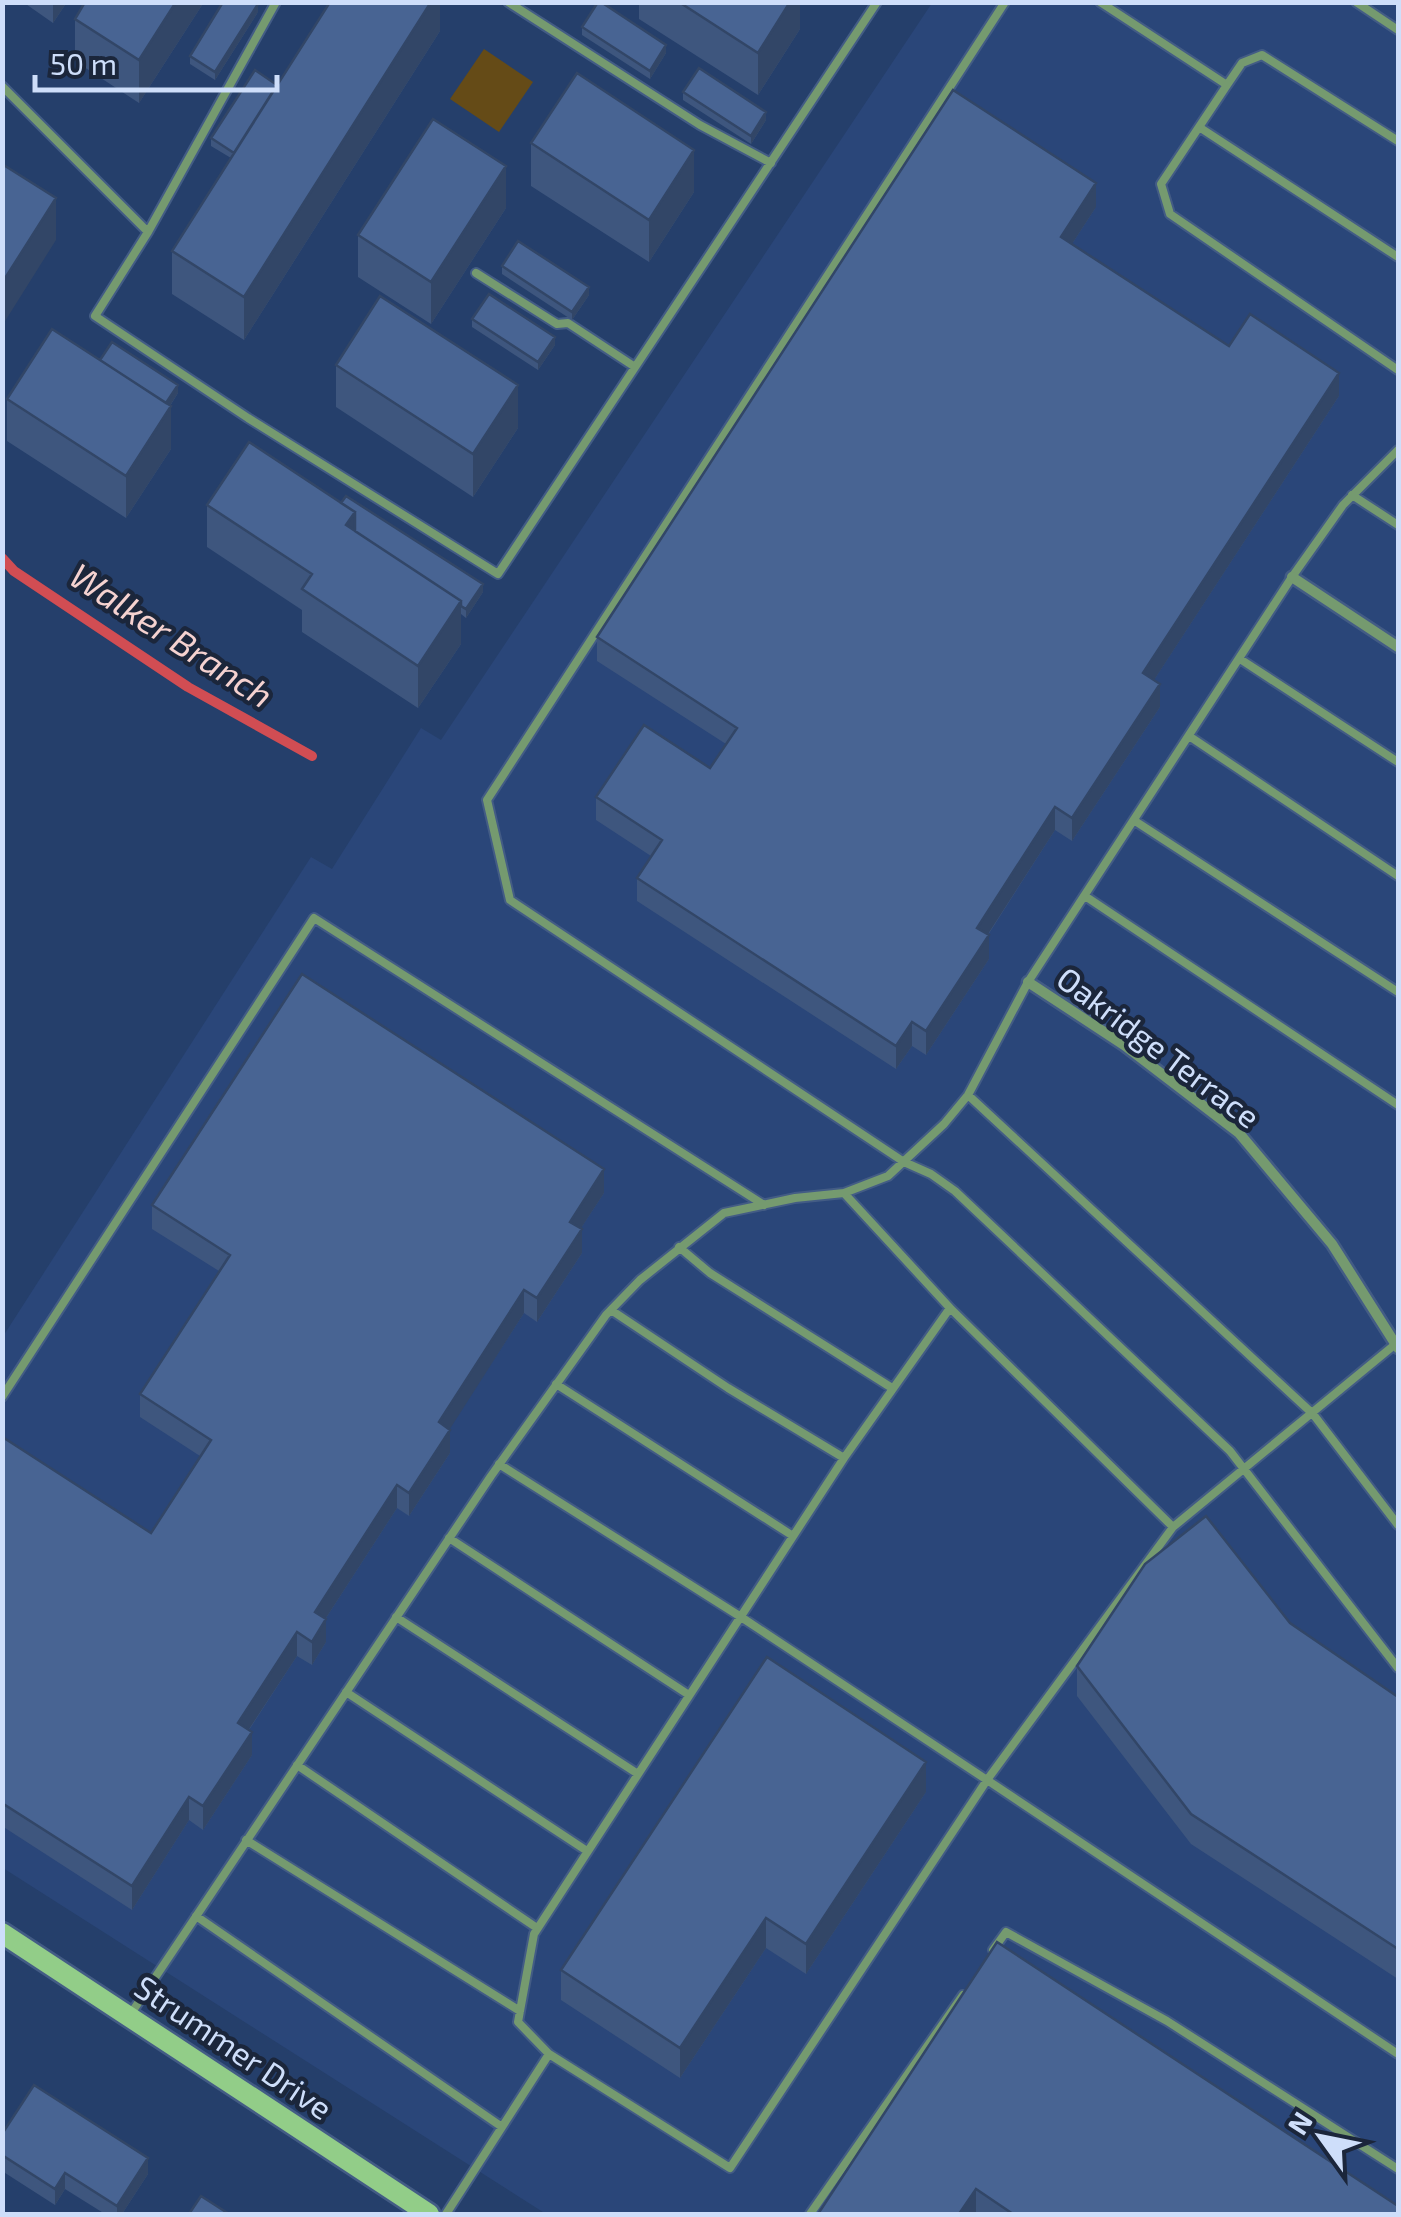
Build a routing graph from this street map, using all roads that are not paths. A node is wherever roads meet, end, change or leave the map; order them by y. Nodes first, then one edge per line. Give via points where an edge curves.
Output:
1 (276, 2) edge
2 (508, 2) edge
3 (878, 2) edge
4 (1005, 2) edge
5 (1100, 2) edge
6 (1356, 2) edge
7 (1398, 30) edge
8 (1227, 85) junction
9 (2, 86) edge
10 (1200, 127) junction
11 (1398, 141) edge
12 (770, 163) junction
13 (148, 232) junction
14 (1398, 257) edge
15 (476, 273) dead end
16 (635, 367) junction
17 (1398, 370) edge
18 (1398, 450) edge
19 (1352, 495) junction
20 (1398, 525) edge
21 (1292, 577) junction
22 (1398, 647) edge
23 (1240, 659) junction
24 (1189, 736) junction
25 (1398, 762) edge
26 (1135, 821) junction
27 (1398, 876) edge
28 (1085, 896) junction
29 (1028, 982) junction
30 (1398, 992) edge
31 (968, 1095) junction
32 (1398, 1105) edge
33 (904, 1162) junction
34 (844, 1194) junction
35 (764, 1204) junction
36 (678, 1247) junction
37 (950, 1308) junction
38 (611, 1310) junction
39 (1398, 1345) edge
40 (556, 1384) junction
41 (892, 1388) junction
42 (2, 1396) edge
43 (1312, 1414) junction
44 (844, 1458) junction
45 (499, 1464) junction
46 (1246, 1468) junction
47 (1398, 1525) edge
48 (1173, 1527) junction
49 (793, 1536) junction
50 (449, 1538) junction
51 (741, 1616) junction
52 (396, 1618) junction
53 (1398, 1668) edge
54 (346, 1692) junction
55 (689, 1695) junction
56 (297, 1765) junction
57 (638, 1774) junction
58 (987, 1780) junction
59 (246, 1840) junction
60 (587, 1852) junction
61 (196, 1916) junction
62 (537, 1928) junction
63 (2, 1933) edge
64 (984, 1964) edge
65 (973, 1980) edge
66 (520, 2011) junction
67 (130, 2015) junction
68 (549, 2054) junction
69 (1398, 2054) edge
70 (502, 2128) junction
71 (1398, 2169) edge
72 (428, 2214) edge
73 (446, 2214) edge
74 (810, 2214) edge

1 - 13 lane
2 - 12 lane via 700,126
3 - 12 lane
4 - 33 lane via 488,800 510,900
5 - 8 lane
6 - 7 lane
8 - 10 lane
8 - 11 lane via 1242,63 1262,56
9 - 13 lane
10 - 14 lane
10 - 17 lane via 1161,184 1170,214
12 - 16 lane
13 - 16 lane via 96,316 498,574
15 - 16 lane
18 - 19 lane
19 - 20 lane
19 - 21 lane
21 - 22 street
21 - 23 lane
23 - 24 lane
23 - 25 lane
24 - 26 lane
24 - 27 lane
26 - 28 lane
26 - 30 lane
28 - 29 lane
28 - 32 lane
29 - 31 lane
29 - 39 street, Oakridge Terrace via 1239,1133 1332,1244
31 - 33 lane
31 - 43 lane
33 - 34 lane
33 - 46 lane via 954,1191
34 - 35 lane
34 - 37 lane
35 - 36 lane via 724,1213
35 - 42 lane via 314,918
36 - 38 lane
36 - 41 lane
37 - 41 lane
37 - 48 lane
38 - 40 lane
38 - 44 lane
39 - 43 lane
40 - 45 lane
40 - 49 lane
41 - 44 lane
43 - 46 lane
43 - 47 lane
44 - 49 lane
45 - 50 lane
45 - 51 lane
46 - 48 lane
46 - 53 lane
48 - 58 lane
49 - 51 lane
50 - 52 lane
50 - 55 lane
51 - 55 lane
51 - 58 lane
52 - 54 lane
52 - 57 lane
54 - 56 lane
54 - 60 lane
55 - 57 lane
56 - 59 lane
56 - 62 lane
57 - 60 lane
58 - 68 lane via 730,2168
58 - 69 lane
59 - 61 lane
59 - 66 lane
60 - 62 lane
61 - 67 lane
61 - 70 lane
62 - 66 lane
63 - 67 main road, Strummer Drive
64 - 71 lane via 1006,1932 1167,2021
65 - 74 lane
66 - 68 lane via 518,2022
67 - 72 main road, Strummer Drive
68 - 70 lane
70 - 73 lane

